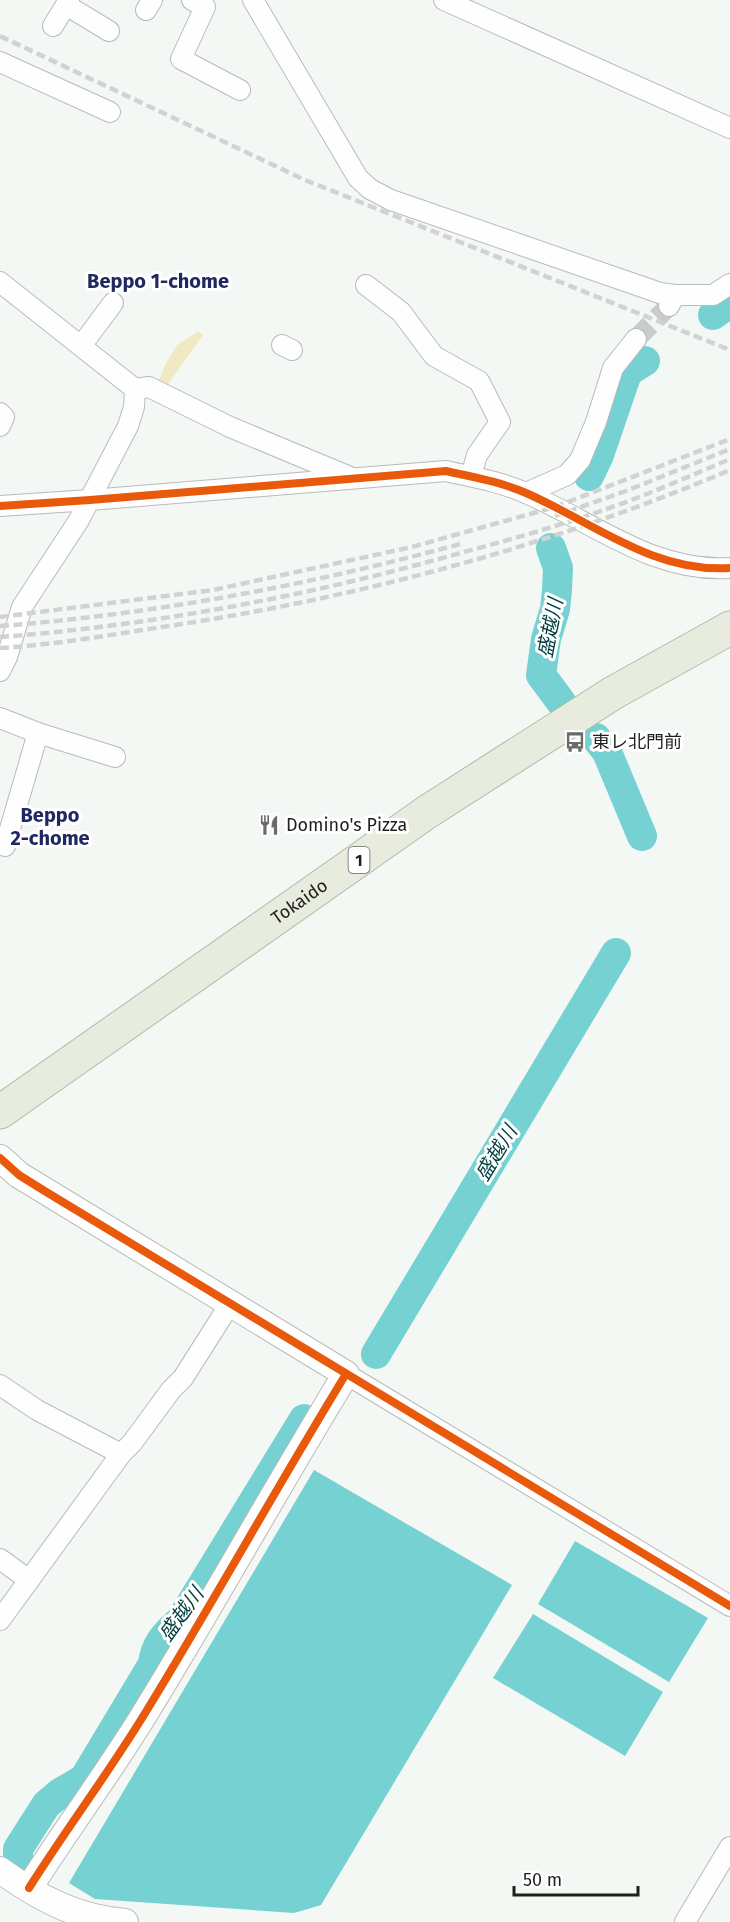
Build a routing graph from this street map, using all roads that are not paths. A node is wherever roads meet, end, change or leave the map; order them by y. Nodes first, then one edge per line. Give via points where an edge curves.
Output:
1 (192, 0) edge
2 (253, 0) edge
3 (444, 0) edge
4 (67, 2) edge
5 (53, 26) dead end
6 (109, 31) dead end
7 (0, 62) edge
8 (240, 90) dead end
9 (110, 112) dead end
10 (730, 128) edge
11 (0, 282) edge
12 (730, 284) edge
13 (366, 285) dead end
14 (113, 303) dead end
15 (636, 339) tunnel mouth
16 (81, 346) junction
17 (135, 389) junction
18 (0, 413) edge
19 (0, 426) edge
20 (471, 476) junction
21 (352, 478) junction
22 (526, 493) junction
23 (90, 501) junction
24 (0, 506) edge
25 (730, 568) edge
26 (730, 628) edge
27 (0, 671) edge
28 (0, 718) edge
29 (38, 733) junction
30 (115, 757) dead end
31 (5, 846) dead end
32 (0, 1113) edge
33 (0, 1158) edge
34 (230, 1304) junction
35 (346, 1374) junction
36 (0, 1385) edge
37 (121, 1454) junction
38 (0, 1559) edge
39 (29, 1580) junction
40 (730, 1606) edge
41 (0, 1620) edge
42 (730, 1847) edge
43 (0, 1870) edge
44 (29, 1888) junction
45 (125, 1922) edge
46 (685, 1922) edge

1 - 8 street via 205,7 181,59
2 - 12 street via 358,178 370,189 402,204 672,300 713,295
3 - 10 street
4 - 5 street
4 - 6 street
7 - 9 street
11 - 16 street
13 - 20 street via 400,312 434,356 479,381 500,422 477,455
14 - 16 street
15 - 22 street via 613,368 580,460 567,476
16 - 17 street
17 - 21 street via 149,387 230,427
17 - 23 street via 128,426
18 - 19 street via 4,417
20 - 21 street via 446,471
20 - 22 street
21 - 23 street
22 - 25 street via 668,562 692,568
23 - 24 street
23 - 27 street via 22,607
26 - 32 highway, Tokaido / 1 via 613,693 427,812
28 - 29 street
29 - 30 street
29 - 31 street
33 - 34 street via 19,1175
34 - 35 street
34 - 37 street via 183,1378
35 - 40 street
35 - 44 street via 147,1710
36 - 37 street via 37,1410
37 - 39 street
38 - 39 street
39 - 41 street
42 - 46 street
43 - 44 street
44 - 45 street via 69,1911

